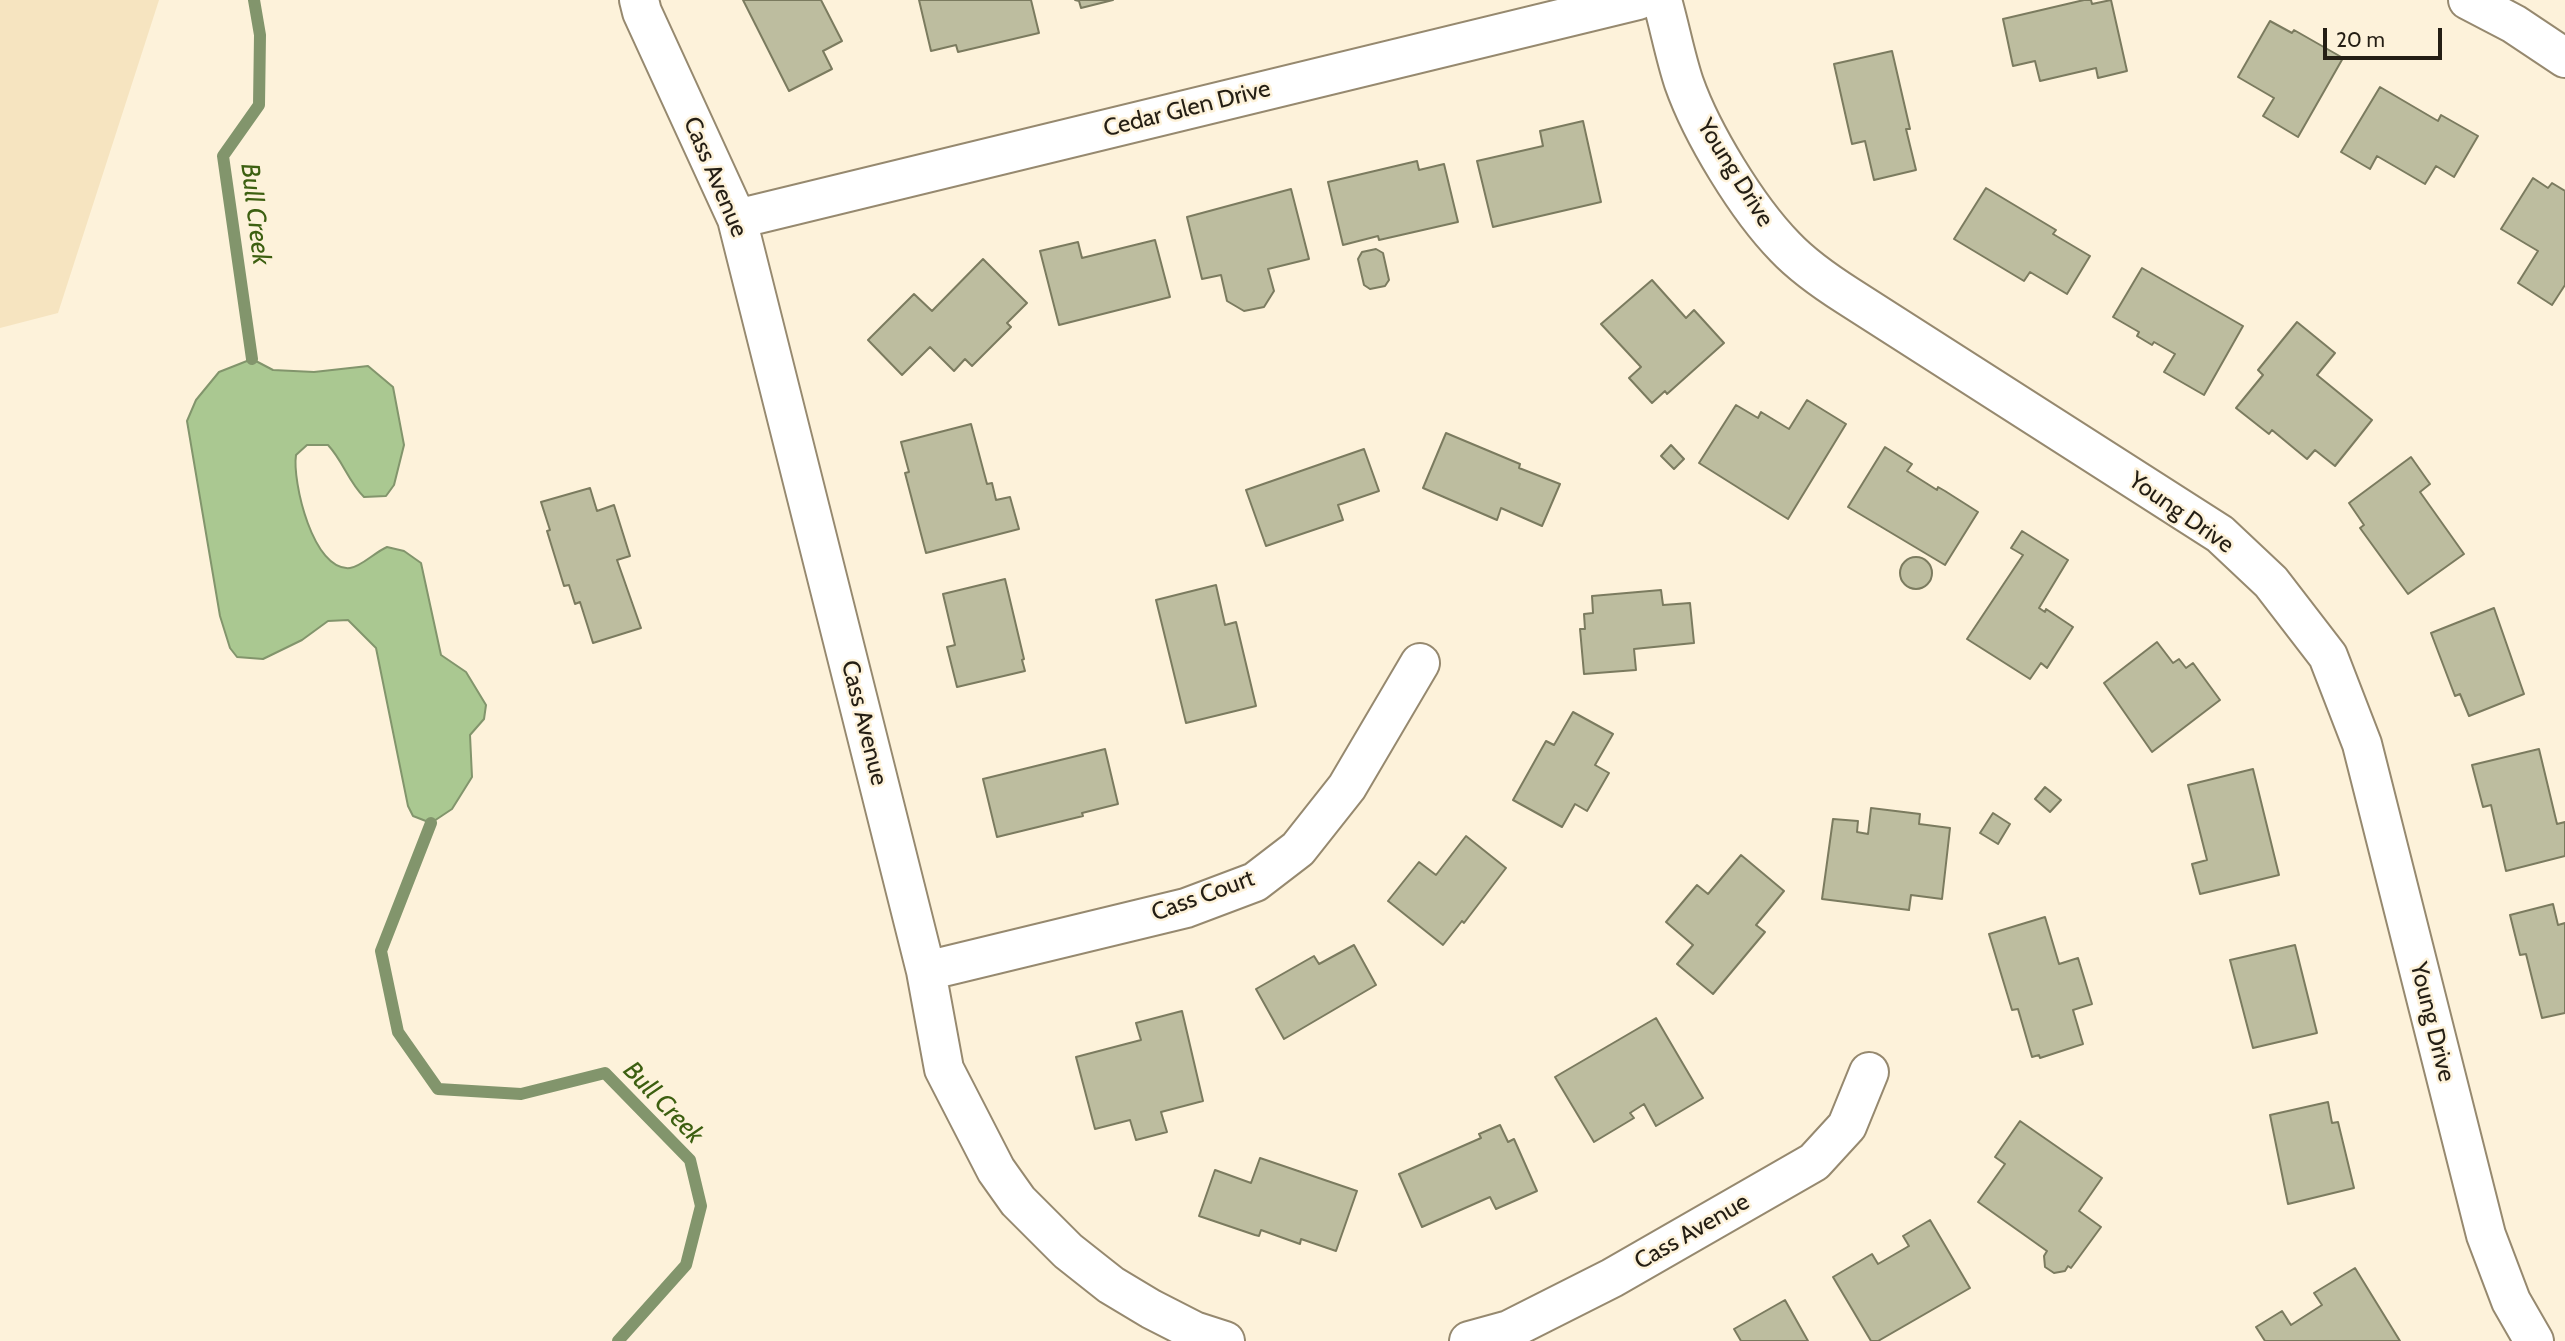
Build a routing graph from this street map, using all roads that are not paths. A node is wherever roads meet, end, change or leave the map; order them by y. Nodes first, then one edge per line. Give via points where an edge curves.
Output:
1 (639, 0) edge
2 (1638, 0) edge
3 (1662, 0) edge
4 (2468, 0) edge
5 (2525, 13) edge
6 (2565, 58) edge
7 (737, 219) junction
8 (1420, 663) dead end
9 (926, 971) junction
10 (1869, 1072) dead end
11 (1225, 1341) edge
12 (1469, 1341) edge
13 (2535, 1341) edge

1 - 7 street, Cass Avenue
2 - 7 street, Cedar Glen Drive
3 - 13 street, Young Drive via 1698,116 1722,163 1786,248 1848,296 2220,534 2271,582 2328,656 2362,744 2486,1235 2511,1301
4 - 5 street
5 - 6 street
7 - 9 street, Cass Avenue
8 - 9 street, Cass Court via 1348,787 1298,849 1255,881 1186,908
9 - 11 street, Cass Avenue via 944,1069 996,1170 1018,1201 1068,1251 1111,1285 1194,1331
10 - 12 street, Cass Avenue via 1847,1126 1814,1162 1612,1278 1509,1329

